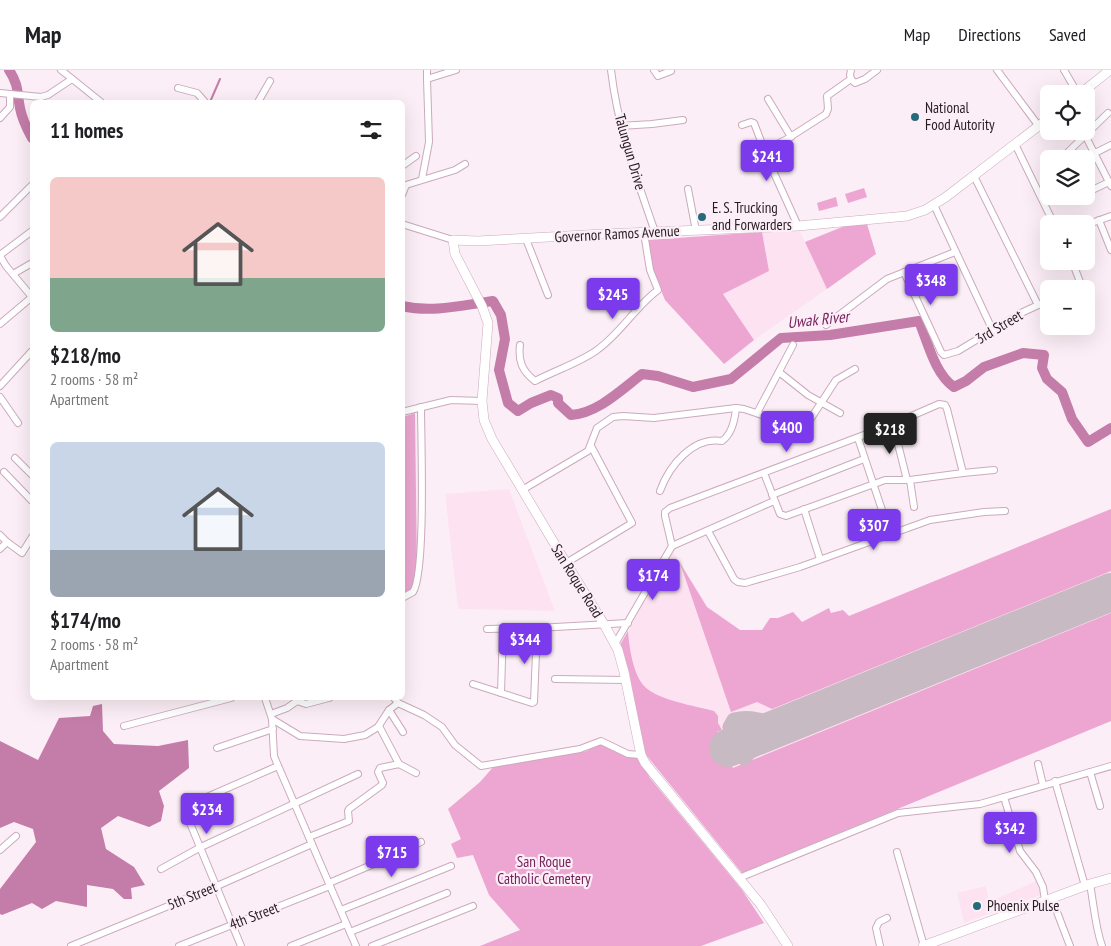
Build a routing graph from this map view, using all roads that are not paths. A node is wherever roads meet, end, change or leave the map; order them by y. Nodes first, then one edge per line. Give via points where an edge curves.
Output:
1 (60, 70) edge
2 (427, 70) edge
3 (456, 70) edge
4 (611, 70) edge
5 (654, 70) edge
6 (851, 70) edge
7 (877, 70) edge
8 (997, 70) edge
9 (1064, 70) edge
10 (1110, 70) edge
11 (671, 71) edge
12 (72, 79) junction
13 (427, 79) junction
14 (851, 79) junction
15 (270, 81) dead end
16 (1073, 85) edge
17 (1091, 85) edge
18 (178, 88) dead end
19 (0, 93) edge
20 (12, 95) junction
21 (768, 99) dead end
22 (97, 100) edge
23 (203, 100) edge
24 (259, 100) edge
25 (1108, 113) dead end
26 (0, 118) edge
27 (683, 120) dead end
28 (742, 125) dead end
29 (1095, 125) edge
30 (620, 126) junction
31 (1038, 126) joint
32 (791, 136) junction
33 (1080, 140) edge
34 (1015, 144) junction
35 (1111, 145) edge
36 (1070, 150) edge
37 (764, 151) junction
38 (1095, 154) joint
39 (416, 156) dead end
40 (405, 164) edge
41 (465, 164) dead end
42 (1111, 169) edge
43 (1104, 172) junction
44 (974, 176) junction
45 (422, 179) junction
46 (1110, 184) edge
47 (30, 187) edge
48 (405, 187) edge
49 (688, 189) dead end
50 (1095, 190) edge
51 (934, 205) junction
52 (1050, 215) edge
53 (1111, 216) edge
54 (0, 217) edge
55 (1099, 220) junction
56 (1095, 222) edge
57 (405, 225) edge
58 (798, 226) junction
59 (696, 231) junction
60 (30, 232) edge
61 (655, 232) junction
62 (644, 233) junction
63 (526, 239) junction
64 (453, 240) junction
65 (1111, 250) edge
66 (955, 252) junction
67 (0, 255) edge
68 (30, 263) edge
69 (6, 266) junction
70 (0, 272) edge
71 (904, 272) junction
72 (13, 274) junction
73 (30, 295) edge
74 (548, 295) dead end
75 (30, 299) edge
76 (1038, 305) joint
77 (0, 324) edge
78 (826, 325) dead end
79 (993, 331) junction
80 (520, 345) dead end
81 (793, 346) dead end
82 (30, 354) edge
83 (855, 369) dead end
84 (779, 372) junction
85 (0, 386) edge
86 (0, 398) edge
87 (482, 401) junction
88 (821, 402) junction
89 (420, 407) junction
90 (736, 408) junction
91 (405, 411) edge
92 (757, 413) junction
93 (840, 413) dead end
94 (18, 423) dead end
95 (893, 424) junction
96 (858, 438) junction
97 (591, 446) junction
98 (15, 458) dead end
99 (864, 460) junction
100 (994, 470) dead end
101 (4, 472) dead end
102 (30, 473) edge
103 (963, 473) junction
104 (764, 474) junction
105 (908, 480) junction
106 (872, 484) junction
107 (522, 490) junction
108 (660, 491) dead end
109 (773, 498) junction
110 (30, 500) edge
111 (914, 507) dead end
112 (804, 509) junction
113 (1005, 511) dead end
114 (708, 531) junction
115 (890, 534) junction
116 (0, 535) edge
117 (30, 541) edge
118 (7, 542) junction
119 (672, 546) junction
120 (0, 549) edge
121 (820, 559) junction
122 (566, 563) junction
123 (405, 596) edge
124 (628, 623) junction
125 (605, 626) junction
126 (503, 628) junction
127 (537, 628) junction
128 (486, 629) dead end
129 (615, 644) junction
130 (555, 679) dead end
131 (626, 680) junction
132 (473, 684) dead end
133 (502, 693) junction
134 (223, 700) edge
135 (266, 700) edge
136 (321, 700) edge
137 (396, 700) edge
138 (389, 710) junction
139 (272, 716) junction
140 (124, 726) dead end
141 (379, 726) junction
142 (273, 729) junction
143 (403, 732) dead end
144 (217, 748) dead end
145 (640, 755) junction
146 (399, 764) junction
147 (1038, 764) dead end
148 (278, 766) junction
149 (1111, 766) edge
150 (1090, 772) junction
151 (416, 773) dead end
152 (358, 774) dead end
153 (1055, 781) junction
154 (1044, 785) junction
155 (1004, 797) junction
156 (294, 804) junction
157 (1100, 806) dead end
158 (16, 836) dead end
159 (309, 837) junction
160 (421, 842) dead end
161 (312, 844) junction
162 (201, 847) junction
163 (0, 850) edge
164 (897, 852) dead end
165 (451, 866) dead end
166 (161, 869) dead end
167 (740, 878) junction
168 (1111, 878) edge
169 (330, 884) junction
170 (1088, 885) junction
171 (217, 886) junction
172 (447, 893) dead end
173 (1048, 900) junction
174 (472, 906) dead end
175 (341, 910) junction
176 (887, 918) dead end
177 (233, 924) junction
178 (346, 924) junction
179 (350, 932) junction
180 (71, 946) edge
181 (179, 946) edge
182 (241, 946) edge
183 (290, 946) edge
184 (356, 946) edge
185 (372, 946) edge
186 (788, 946) edge
187 (880, 946) edge
188 (924, 946) edge
189 (1070, 946) edge
190 (1102, 946) edge

1 - 12 street
2 - 13 street
3 - 13 street
4 - 30 street, Talungun Drive
5 - 11 street via 658,76
6 - 14 street
7 - 14 street via 859,83
8 - 31 street
9 - 16 street
10 - 17 main road
12 - 20 street via 41,97
12 - 22 street
13 - 45 street via 429,142
14 - 32 street via 827,96 826,114
15 - 24 street
18 - 23 street via 197,93
19 - 20 street
20 - 26 street via 10,107
21 - 32 street
25 - 29 street
27 - 30 street
28 - 37 street via 754,123
30 - 61 street, Talungun Drive
31 - 34 main road, Governor Ramos Avenue
32 - 37 street
33 - 36 street
34 - 44 main road, Governor Ramos Avenue
34 - 52 street
35 - 38 street
37 - 58 street
38 - 43 street
39 - 40 street
41 - 45 street
42 - 43 street
43 - 46 street
44 - 51 main road, Governor Ramos Avenue
44 - 76 street
45 - 48 street
46 - 50 street
47 - 54 street
49 - 59 street
51 - 58 main road, Governor Ramos Avenue via 899,217
51 - 66 street
53 - 55 street
55 - 56 street
55 - 65 street
57 - 64 street
58 - 59 main road, Governor Ramos Avenue
59 - 61 main road, Governor Ramos Avenue
60 - 67 street
61 - 62 main road, Governor Ramos Avenue
62 - 63 main road, Governor Ramos Avenue
62 - 80 street via 650,270 658,290 609,340 596,351 535,381 518,357
63 - 64 main road, Governor Ramos Avenue
63 - 74 street
64 - 87 main road, San Roque Road via 455,254 488,323
66 - 71 street
66 - 79 street
67 - 69 street
68 - 72 street
69 - 70 street
69 - 72 street
71 - 78 street via 887,279
71 - 79 street, 3rd Street via 944,355
72 - 73 street
75 - 77 street
76 - 79 street, 3rd Street
81 - 84 street
82 - 85 street
83 - 88 street via 836,380
84 - 88 street
84 - 92 street
86 - 94 street
87 - 89 street via 451,400
87 - 107 main road, San Roque Road via 487,429
88 - 92 street via 804,429
88 - 93 street
89 - 91 street
89 - 123 street via 418,578 413,592
90 - 92 street
90 - 97 street via 654,418 613,417 597,428
90 - 108 street via 726,438 701,443 685,453 665,477
95 - 96 street
95 - 103 street via 939,404 945,406
95 - 105 street
96 - 99 street
96 - 104 street
97 - 107 street via 588,451
97 - 122 street via 632,523
98 - 102 street
99 - 106 street
99 - 109 street
100 - 103 street
101 - 110 street
103 - 105 street
104 - 109 street
104 - 119 street via 670,508 665,516
105 - 106 street via 894,479
105 - 111 street
106 - 112 street
106 - 115 street
107 - 122 main road, San Roque Road
109 - 112 street via 783,516
109 - 114 street
112 - 121 street
113 - 115 street via 938,518
114 - 119 street
114 - 121 street via 738,582 750,582
115 - 121 street
116 - 118 street
117 - 118 street via 20,554
118 - 120 street
119 - 124 street
122 - 125 main road, San Roque Road
124 - 125 street
124 - 129 street
125 - 127 street
125 - 129 main road, San Roque Road
126 - 127 street
126 - 128 street
126 - 133 street
127 - 133 street via 534,702
129 - 131 main road, San Roque Road
130 - 131 street
131 - 145 main road, San Roque Road
132 - 133 street
134 - 140 street
135 - 139 street
136 - 139 street via 306,704 297,701
137 - 138 street
137 - 145 street via 442,727 455,745 473,762 483,766 580,749 601,741 628,754
138 - 141 street
138 - 143 street
139 - 141 street via 300,736 344,739 365,734
139 - 142 street
141 - 146 street
142 - 144 street
142 - 148 street via 274,756
145 - 167 main road, San Roque Road
146 - 151 street
146 - 159 street via 378,769 382,785 349,809 348,823
147 - 154 street
148 - 156 street
148 - 162 street via 186,806 185,811
149 - 150 street
150 - 153 street
150 - 157 street
152 - 156 street
153 - 154 street
153 - 170 street
154 - 155 street
155 - 167 street via 980,804 906,811 888,816
155 - 173 street via 1020,851 1036,872
156 - 159 street
156 - 162 street
158 - 163 street
159 - 161 street
160 - 169 street, 4th Street
161 - 169 street
161 - 171 street, 5th Street
162 - 166 street
162 - 171 street
164 - 188 street
165 - 175 street
167 - 186 main road, San Roque Road
168 - 170 main road
169 - 175 street
169 - 177 street, 4th Street
170 - 173 main road
170 - 190 street
171 - 177 street
171 - 180 street, 5th Street
172 - 179 street
173 - 188 main road
173 - 189 street
174 - 185 street
175 - 178 street
176 - 187 street via 876,928
177 - 181 street, 4th Street
177 - 182 street
178 - 179 street
178 - 183 street
179 - 184 street

